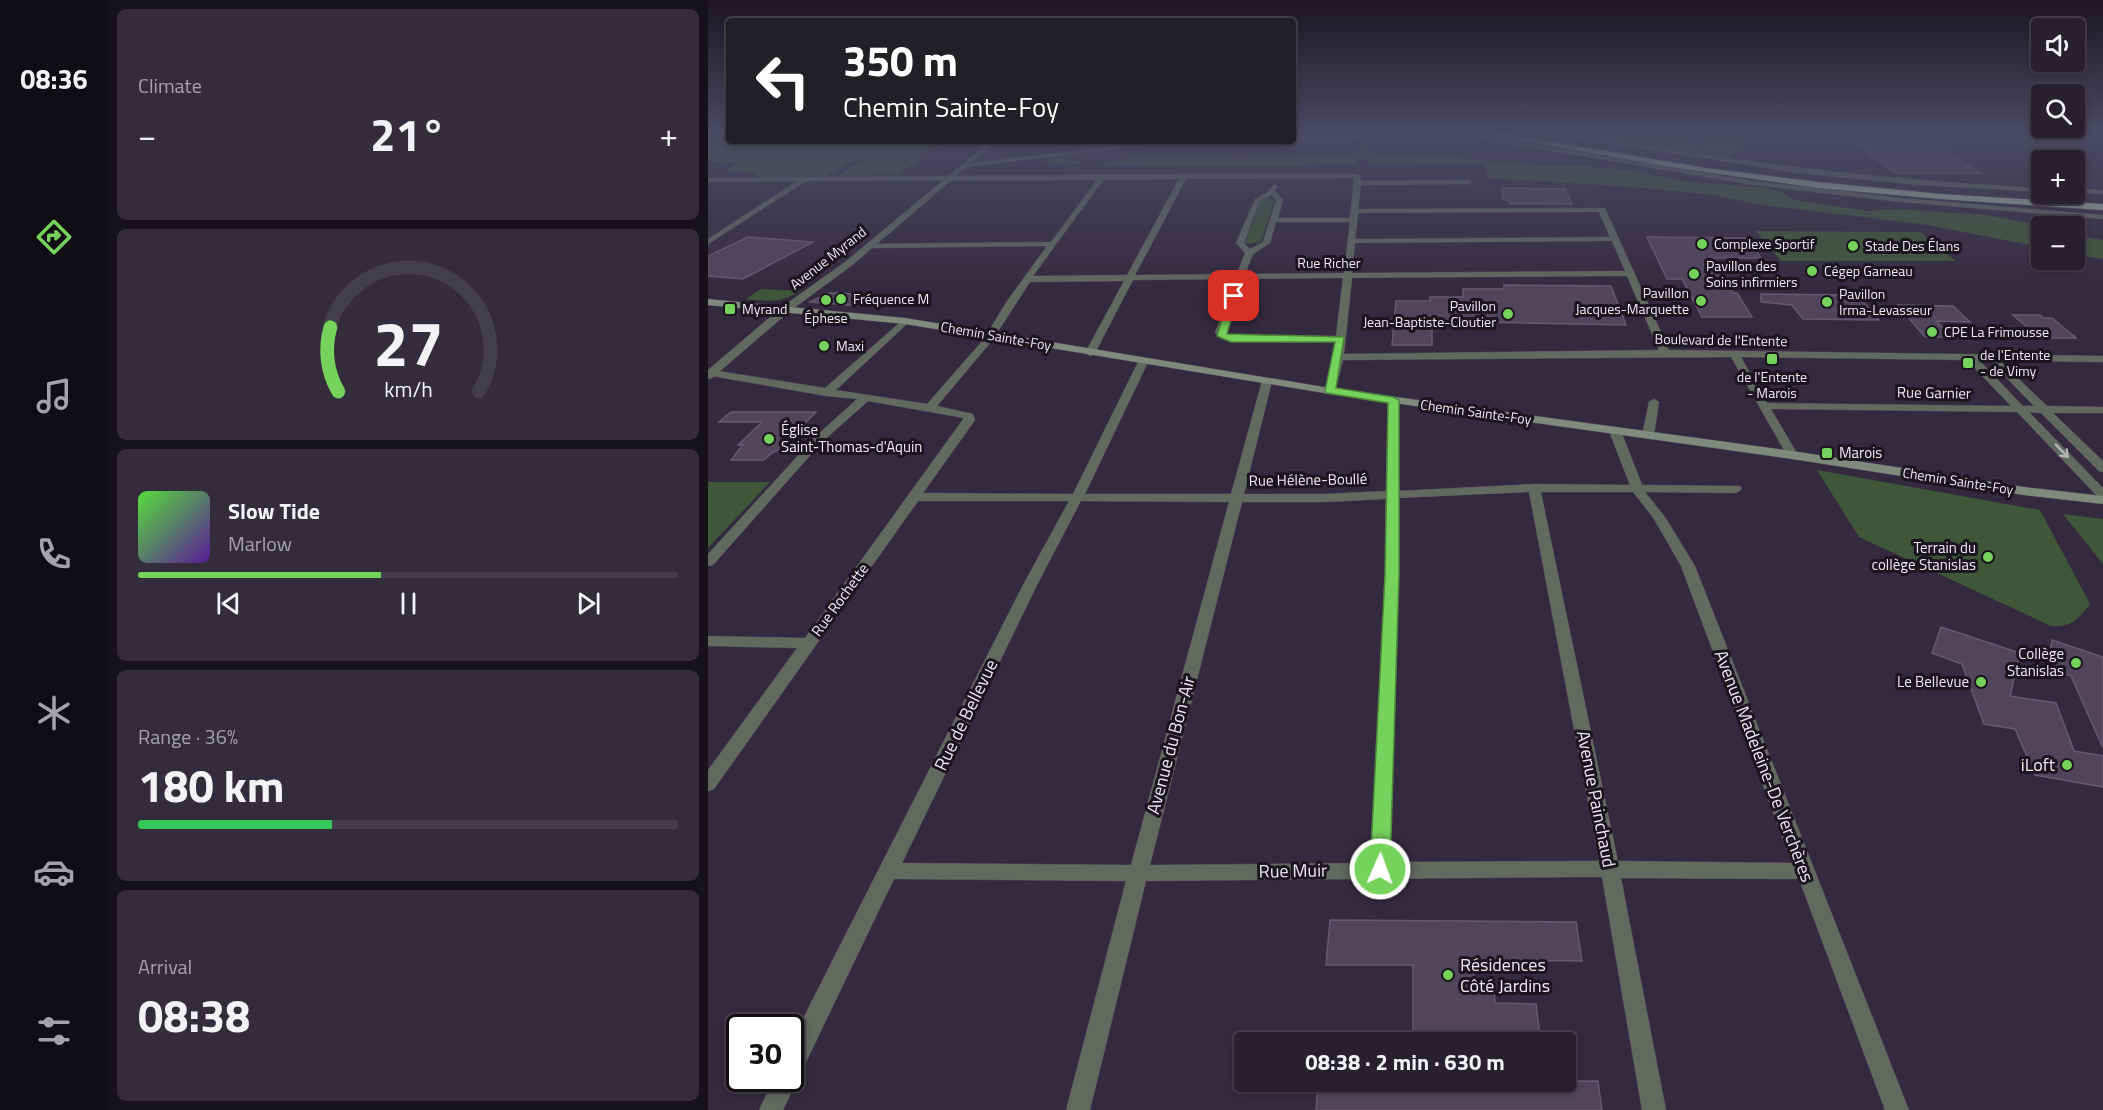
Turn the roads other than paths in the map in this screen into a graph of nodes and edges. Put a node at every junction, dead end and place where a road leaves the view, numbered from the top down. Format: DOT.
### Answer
graph roads {
  1 [pos="793,187"];
  2 [pos="940,187"];
  3 [pos="1095,187"];
  4 [pos="1178,187"];
  5 [pos="1274,187"];
  6 [pos="1356,187"];
  7 [pos="1787,187"];
  8 [pos="1833,187"];
  9 [pos="1898,187"];
  10 [pos="1980,187"];
  11 [pos="2031,189"];
  12 [pos="1272,192"];
  13 [pos="2085,193"];
  14 [pos="2102,195"];
  15 [pos="2103,207"];
  16 [pos="1354,211"];
  17 [pos="2103,217"];
  18 [pos="1273,220"];
  19 [pos="1353,220"];
  20 [pos="1612,239"];
  21 [pos="1350,241"];
  22 [pos="708,242"];
  23 [pos="1053,244"];
  24 [pos="869,246"];
  25 [pos="1249,253"];
  26 [pos="1629,273"];
  27 [pos="1347,276"];
  28 [pos="1240,277"];
  29 [pos="1130,278"];
  30 [pos="1029,279"];
  31 [pos="708,302"];
  32 [pos="786,309"];
  33 [pos="905,321"];
  34 [pos="990,335"];
  35 [pos="1341,339"];
  36 [pos="1090,353"];
  37 [pos="1665,353"];
  38 [pos="1734,354"];
  39 [pos="1339,357"];
  40 [pos="1970,357"];
  41 [pos="1992,358"];
  42 [pos="2103,359"];
  43 [pos="1143,362"];
  44 [pos="710,374"];
  45 [pos="1267,381"];
  46 [pos="1330,391"];
  47 [pos="826,393"];
  48 [pos="865,398"];
  49 [pos="1393,400"];
  50 [pos="1654,402"];
  51 [pos="1765,406"];
  52 [pos="929,408"];
  53 [pos="2022,409"];
  54 [pos="2046,410"];
  55 [pos="2103,411"];
  56 [pos="1615,431"];
  57 [pos="1648,435"];
  58 [pos="1792,455"];
  59 [pos="2103,468"];
  60 [pos="1636,487"];
  61 [pos="1534,488"];
  62 [pos="1736,489"];
  63 [pos="1393,494"];
  64 [pos="2103,495"];
  65 [pos="1078,496"];
  66 [pos="916,497"];
  67 [pos="1234,498"];
  68 [pos="2103,500"];
  69 [pos="708,562"];
  70 [pos="708,641"];
  71 [pos="809,644"];
  72 [pos="708,784"];
  73 [pos="1380,869"];
  74 [pos="1610,870"];
  75 [pos="890,871"];
  76 [pos="1805,871"];
  77 [pos="1138,873"];
  78 [pos="804,1042"];
  79 [pos="779,1092"];
  80 [pos="771,1110"];
  81 [pos="1078,1110"];
  82 [pos="1654,1110"];
  83 [pos="1897,1110"];
  1 -- 22 [label="street"];
  2 -- 24 [label="street, Avenue Myrand"];
  3 -- 23 [label="street"];
  4 -- 29 [label="street"];
  5 -- 12 [label="street"];
  6 -- 16 [label="street"];
  7 -- 17 [label="street"];
  8 -- 15 [label="highway"];
  9 -- 14 [label="highway"];
  10 -- 11 [label="street"];
  12 -- 18 [label="street"];
  12 -- 25 [label="street"];
  13 -- 14 [label="street"];
  16 -- 19 [label="street"];
  16 -- 20 [label="street"];
  18 -- 19 [label="street"];
  18 -- 25 [label="street"];
  19 -- 21 [label="street"];
  20 -- 21 [label="street"];
  20 -- 26 [label="street"];
  21 -- 27 [label="street"];
  23 -- 24 [label="street"];
  23 -- 30 [label="street"];
  24 -- 32 [label="street, Avenue Myrand"];
  25 -- 28 [label="street"];
  26 -- 27 [label="street, Rue Richer"];
  26 -- 37 [label="street"];
  27 -- 28 [label="street, Rue Richer"];
  27 -- 35 [label="street"];
  28 -- 29 [label="street, Rue Richer"];
  28 -- 35 [label="street"];
  29 -- 30 [label="street, Rue Richer"];
  29 -- 36 [label="street"];
  30 -- 34 [label="street"];
  31 -- 32 [label="main road, Chemin Sainte-Foy"];
  32 -- 33 [label="main road, Chemin Sainte-Foy"];
  32 -- 44 [label="street, Avenue Myrand"];
  33 -- 34 [label="main road, Chemin Sainte-Foy"];
  33 -- 47 [label="street"];
  34 -- 36 [label="main road, Chemin Sainte-Foy"];
  34 -- 52 [label="street"];
  35 -- 39 [label="street"];
  36 -- 43 [label="main road, Chemin Sainte-Foy"];
  37 -- 38 [label="street, Boulevard de l'Entente"];
  37 -- 39 [label="street, Boulevard de l'Entente"];
  38 -- 40 [label="street, Boulevard de l'Entente"];
  38 -- 51 [label="street"];
  39 -- 46 [label="street"];
  40 -- 41 [label="street, Boulevard de l'Entente"];
  40 -- 53 [label="street"];
  41 -- 42 [label="street, Boulevard de l'Entente"];
  41 -- 54 [label="street"];
  43 -- 45 [label="main road, Chemin Sainte-Foy"];
  43 -- 65 [label="street, Rue de Bellevue"];
  44 -- 47 [label="street"];
  45 -- 46 [label="main road, Chemin Sainte-Foy"];
  45 -- 67 [label="street, Avenue du Bon-Air"];
  46 -- 49 [label="main road, Chemin Sainte-Foy"];
  47 -- 48 [label="street"];
  48 -- 52 [label="street"];
  48 -- 69 [label="street"];
  49 -- 56 [label="main road, Chemin Sainte-Foy"];
  49 -- 63 [label="street"];
  50 -- 57 [label="street"];
  51 -- 53 [label="street, Rue Garnier"];
  51 -- 58 [label="street"];
  52 -- 66 [label="street, Rue Rochette"];
  53 -- 54 [label="street, Rue Garnier"];
  53 -- 64 [label="street, one-way"];
  54 -- 55 [label="street, Rue Garnier"];
  54 -- 59 [label="street"];
  56 -- 57 [label="main road, Chemin Sainte-Foy"];
  56 -- 60 [label="street, Avenue Madeleine-De Verchères"];
  57 -- 58 [label="main road, Chemin Sainte-Foy"];
  58 -- 68 [label="main road, Chemin Sainte-Foy"];
  60 -- 61 [label="street, Rue Hélène-Boullé"];
  60 -- 62 [label="street, Rue Hélène-Boullé"];
  60 -- 76 [label="street, Avenue Madeleine-De Verchères"];
  61 -- 63 [label="street, Rue Hélène-Boullé"];
  61 -- 74 [label="street, Avenue Painchaud"];
  63 -- 67 [label="street, Rue Hélène-Boullé"];
  63 -- 73 [label="street"];
  65 -- 66 [label="street, Rue Hélène-Boullé"];
  65 -- 67 [label="street, Rue Hélène-Boullé"];
  65 -- 75 [label="street, Rue de Bellevue"];
  66 -- 71 [label="street, Rue Rochette"];
  67 -- 77 [label="street, Avenue du Bon-Air"];
  70 -- 71 [label="street"];
  71 -- 72 [label="street, Rue Rochette"];
  73 -- 74 [label="street, Rue Muir"];
  73 -- 77 [label="street, Rue Muir"];
  74 -- 76 [label="street, Rue Muir"];
  74 -- 82 [label="street, Avenue Painchaud"];
  75 -- 77 [label="street, Rue Muir"];
  75 -- 78 [label="street, Rue de Bellevue"];
  76 -- 83 [label="street, Avenue Madeleine-De Verchères"];
  77 -- 81 [label="street, Avenue du Bon-Air"];
  79 -- 80 [label="street"];
}
